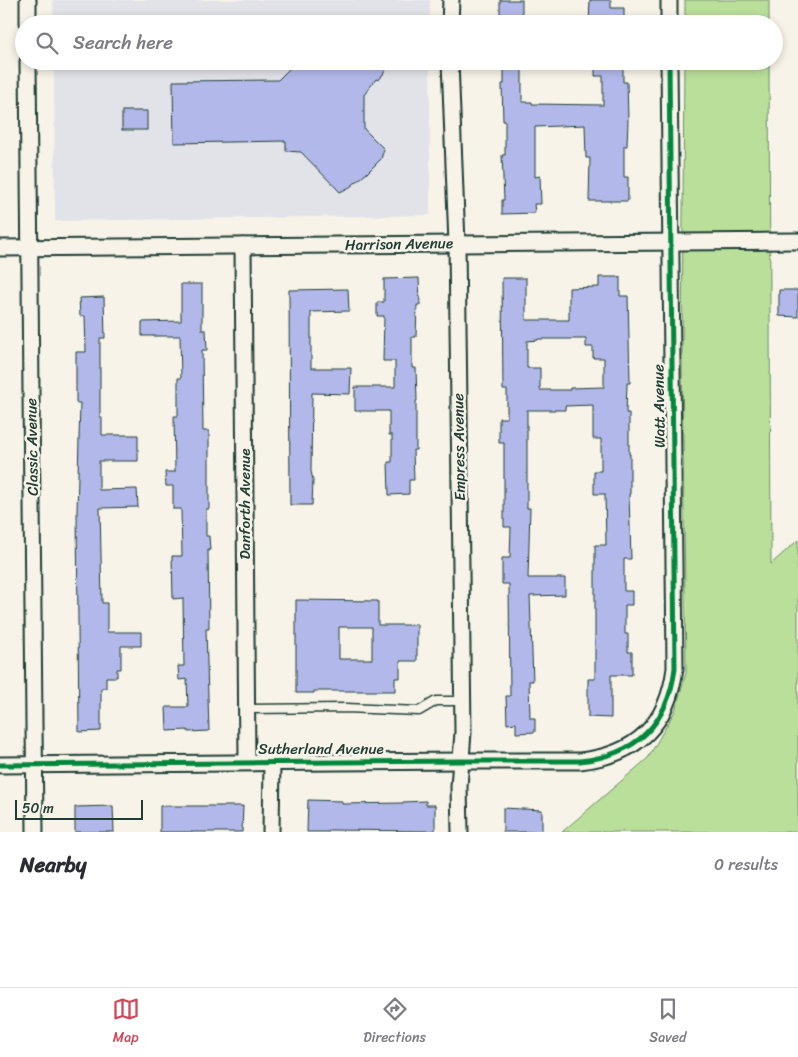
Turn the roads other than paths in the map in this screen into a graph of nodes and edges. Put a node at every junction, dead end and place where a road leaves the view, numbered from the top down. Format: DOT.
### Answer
graph roads {
  1 [pos="28,0"];
  2 [pos="451,0"];
  3 [pos="669,0"];
  4 [pos="28,15"];
  5 [pos="450,15"];
  6 [pos="669,15"];
  7 [pos="28,70"];
  8 [pos="450,70"];
  9 [pos="670,70"];
  10 [pos="798,241"];
  11 [pos="670,243"];
  12 [pos="457,244"];
  13 [pos="243,246"];
  14 [pos="0,248"];
  15 [pos="30,248"];
  16 [pos="462,701"];
  17 [pos="247,709"];
  18 [pos="638,740"];
  19 [pos="461,760"];
  20 [pos="247,762"];
  21 [pos="272,762"];
  22 [pos="0,765"];
  23 [pos="35,765"];
  24 [pos="35,832"];
  25 [pos="271,832"];
  26 [pos="460,832"];
  1 -- 4 [label="street"];
  2 -- 5 [label="street"];
  3 -- 6 [label="street"];
  7 -- 15 [label="street, Classic Avenue"];
  8 -- 12 [label="street, Empress Avenue"];
  9 -- 11 [label="street, Watt Avenue"];
  10 -- 11 [label="street, Harrison Avenue"];
  11 -- 12 [label="street, Harrison Avenue"];
  11 -- 18 [label="street, Watt Avenue"];
  12 -- 13 [label="street, Harrison Avenue"];
  12 -- 16 [label="street, Empress Avenue"];
  13 -- 15 [label="street, Harrison Avenue"];
  13 -- 17 [label="street, Danforth Avenue"];
  14 -- 15 [label="street, Harrison Avenue"];
  15 -- 23 [label="street, Classic Avenue"];
  16 -- 17 [label="lane"];
  16 -- 19 [label="street, Empress Avenue"];
  17 -- 20 [label="street, Danforth Avenue"];
  18 -- 19 [label="street, Sutherland Avenue"];
  19 -- 21 [label="street, Sutherland Avenue"];
  19 -- 26 [label="street, Empress Avenue"];
  20 -- 21 [label="street, Sutherland Avenue"];
  20 -- 23 [label="street, Sutherland Avenue"];
  21 -- 25 [label="street"];
  22 -- 23 [label="street, Sutherland Avenue"];
  23 -- 24 [label="street, Classic Avenue"];
}
